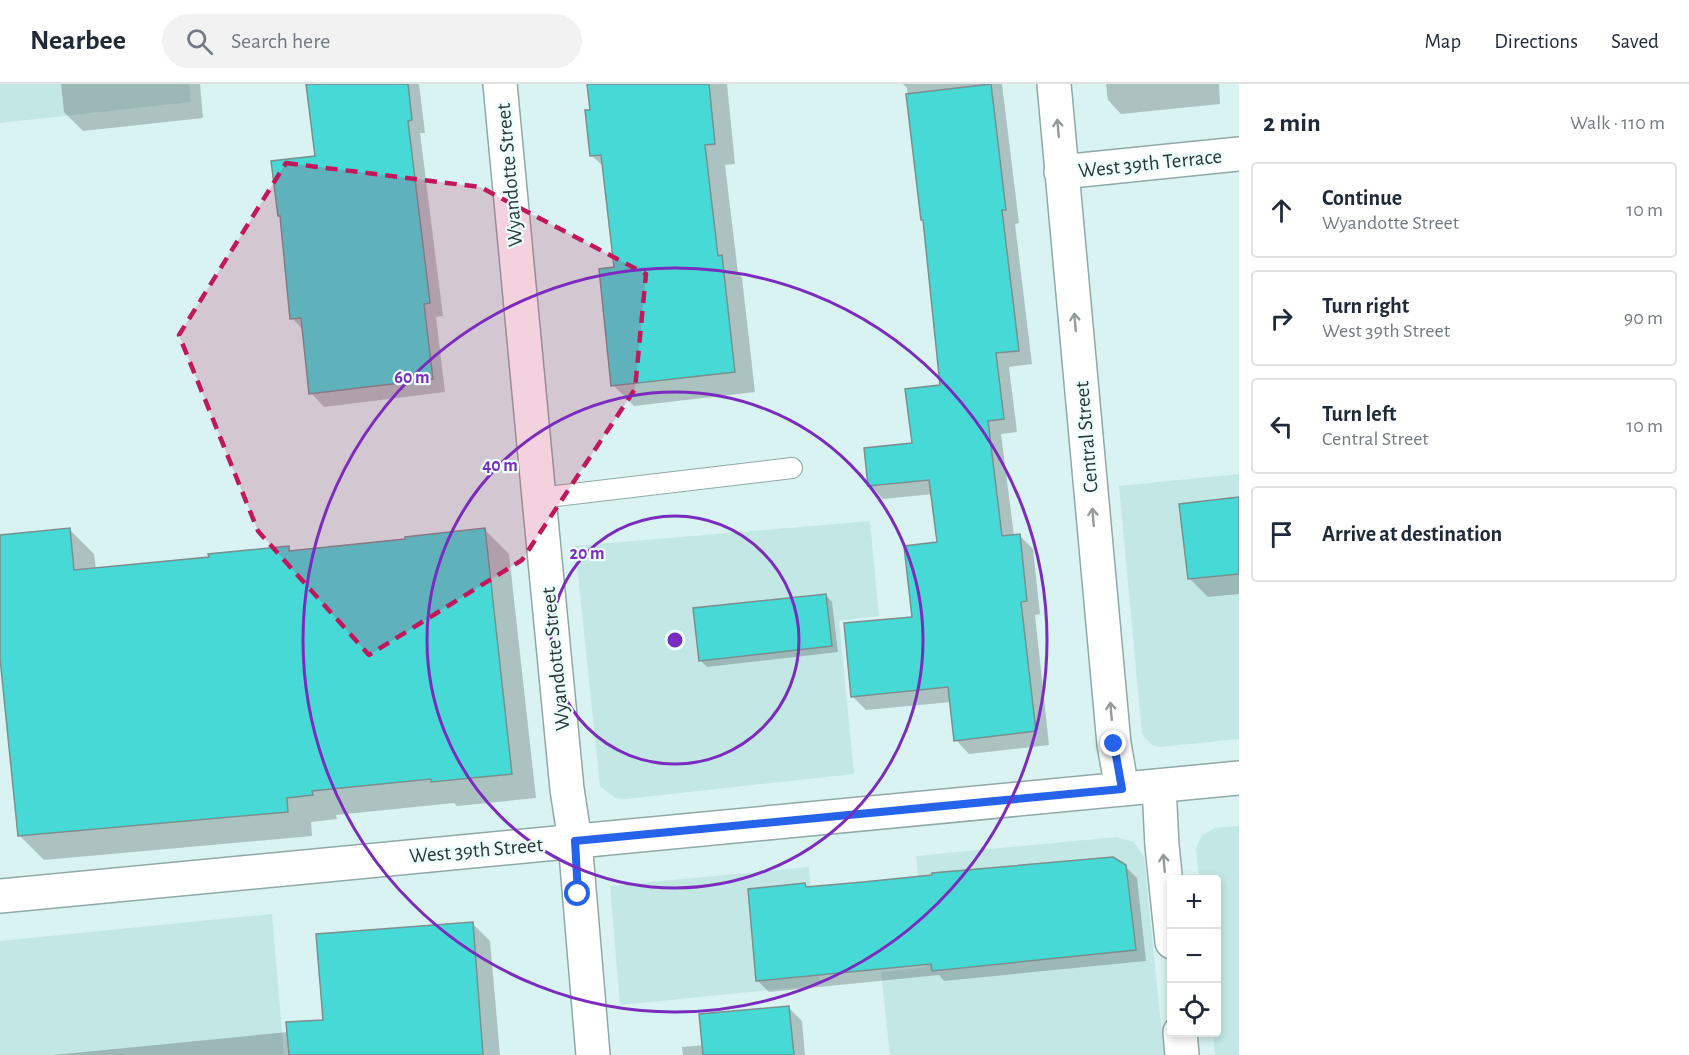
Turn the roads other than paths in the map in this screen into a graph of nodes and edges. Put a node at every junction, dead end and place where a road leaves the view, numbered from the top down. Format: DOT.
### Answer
graph roads {
  1 [pos="500,84"];
  2 [pos="1054,84"];
  3 [pos="1239,154"];
  4 [pos="1062,172"];
  5 [pos="792,468"];
  6 [pos="538,498"];
  7 [pos="1239,778"];
  8 [pos="1159,786"];
  9 [pos="1122,789"];
  10 [pos="575,841"];
  11 [pos="0,896"];
  12 [pos="1171,929"];
  13 [pos="1180,1037"];
  14 [pos="593,1055"];
  15 [pos="1182,1055"];
  1 -- 6 [label="street, Wyandotte Street"];
  4 -- 2 [label="street, Central Street, one-way"];
  3 -- 4 [label="street, West 39th Terrace"];
  9 -- 4 [label="street, Central Street, one-way"];
  5 -- 6 [label="lane"];
  6 -- 10 [label="street, Wyandotte Street"];
  7 -- 8 [label="street, West 39th Street"];
  8 -- 9 [label="street, West 39th Street"];
  12 -- 8 [label="street, one-way"];
  9 -- 10 [label="street, West 39th Street"];
  10 -- 11 [label="street, West 39th Street"];
  10 -- 14 [label="street, Wyandotte Street"];
  13 -- 15 [label="street"];
}
